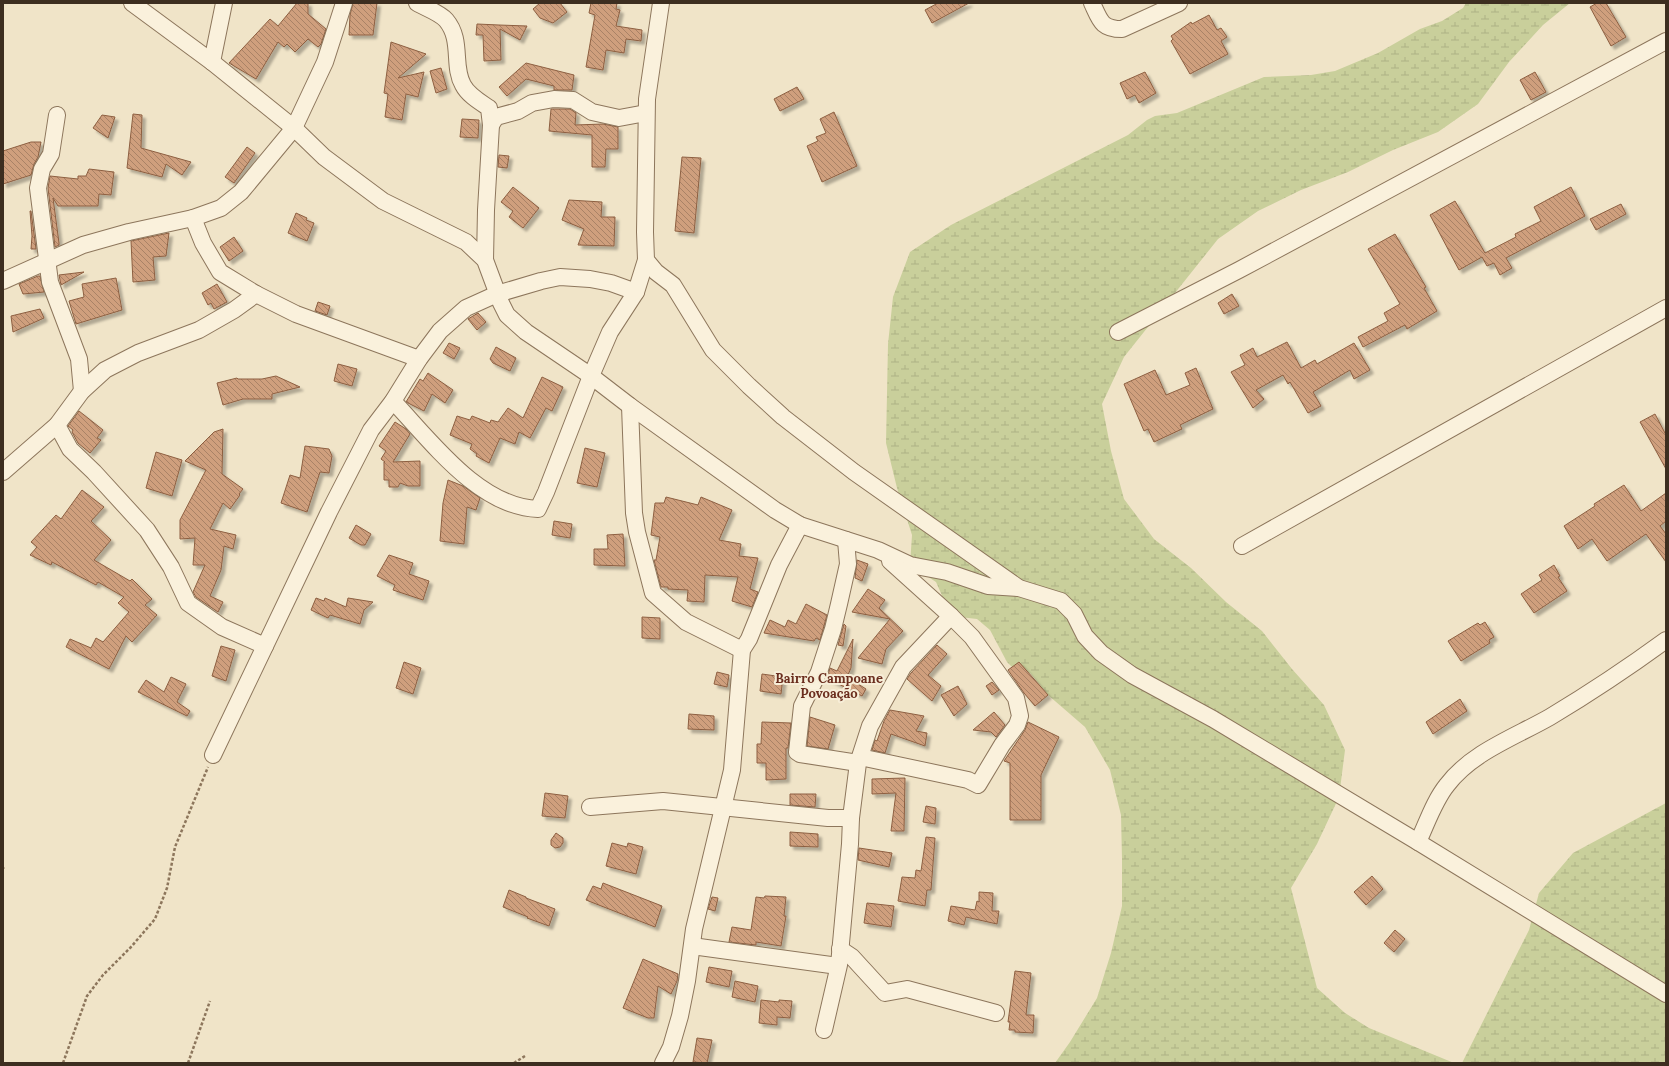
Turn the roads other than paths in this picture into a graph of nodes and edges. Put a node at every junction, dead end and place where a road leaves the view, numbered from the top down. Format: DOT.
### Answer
graph roads {
  1 [pos="132,3"];
  2 [pos="224,3"];
  3 [pos="344,3"];
  4 [pos="417,3"];
  5 [pos="661,3"];
  6 [pos="1092,3"];
  7 [pos="1179,3"];
  8 [pos="1666,41"];
  9 [pos="212,62"];
  10 [pos="646,113"];
  11 [pos="57,115"];
  12 [pos="491,125"];
  13 [pos="294,128"];
  14 [pos="193,218"];
  15 [pos="48,260"];
  16 [pos="485,260"];
  17 [pos="646,260"];
  18 [pos="3,281"];
  19 [pos="636,292"];
  20 [pos="256,294"];
  21 [pos="498,294"];
  22 [pos="1666,308"];
  23 [pos="1118,332"];
  24 [pos="419,359"];
  25 [pos="591,376"];
  26 [pos="82,391"];
  27 [pos="393,401"];
  28 [pos="630,406"];
  29 [pos="57,425"];
  30 [pos="3,472"];
  31 [pos="800,525"];
  32 [pos="846,540"];
  33 [pos="1242,546"];
  34 [pos="878,550"];
  35 [pos="1019,588"];
  36 [pos="951,616"];
  37 [pos="1666,640"];
  38 [pos="265,646"];
  39 [pos="742,650"];
  40 [pos="213,755"];
  41 [pos="859,760"];
  42 [pos="590,807"];
  43 [pos="723,808"];
  44 [pos="851,818"];
  45 [pos="1418,842"];
  46 [pos="692,946"];
  47 [pos="840,948"];
  48 [pos="838,966"];
  49 [pos="1666,994"];
  50 [pos="996,1013"];
  51 [pos="824,1030"];
  52 [pos="664,1063"];
  1 -- 9 [label="street"];
  2 -- 9 [label="street"];
  3 -- 13 [label="street"];
  4 -- 12 [label="street"];
  5 -- 10 [label="street"];
  6 -- 7 [label="street"];
  8 -- 23 [label="street"];
  9 -- 13 [label="street"];
  10 -- 12 [label="street"];
  10 -- 17 [label="street"];
  11 -- 15 [label="street"];
  12 -- 16 [label="street"];
  13 -- 14 [label="street"];
  13 -- 16 [label="street"];
  14 -- 15 [label="street"];
  14 -- 20 [label="street"];
  15 -- 18 [label="street"];
  15 -- 26 [label="street"];
  16 -- 21 [label="street"];
  17 -- 19 [label="street"];
  17 -- 35 [label="street"];
  19 -- 21 [label="street"];
  19 -- 25 [label="street"];
  20 -- 24 [label="street"];
  20 -- 26 [label="street"];
  21 -- 24 [label="street"];
  21 -- 25 [label="street"];
  22 -- 33 [label="street"];
  24 -- 27 [label="street"];
  25 -- 27 [label="street"];
  25 -- 28 [label="street"];
  26 -- 29 [label="street"];
  27 -- 38 [label="street"];
  28 -- 31 [label="street"];
  28 -- 39 [label="street"];
  29 -- 30 [label="street"];
  29 -- 38 [label="street"];
  31 -- 32 [label="street"];
  31 -- 39 [label="street"];
  32 -- 34 [label="street"];
  32 -- 41 [label="street"];
  34 -- 35 [label="street"];
  34 -- 36 [label="street"];
  35 -- 45 [label="street"];
  36 -- 41 [label="street"];
  36 -- 41 [label="street"];
  37 -- 45 [label="street"];
  38 -- 40 [label="street"];
  39 -- 43 [label="street"];
  41 -- 44 [label="street"];
  42 -- 43 [label="street"];
  43 -- 44 [label="street"];
  43 -- 46 [label="street"];
  44 -- 47 [label="street"];
  45 -- 49 [label="street"];
  46 -- 48 [label="street"];
  46 -- 52 [label="street"];
  47 -- 48 [label="street"];
  47 -- 50 [label="street"];
  48 -- 51 [label="street"];
}
